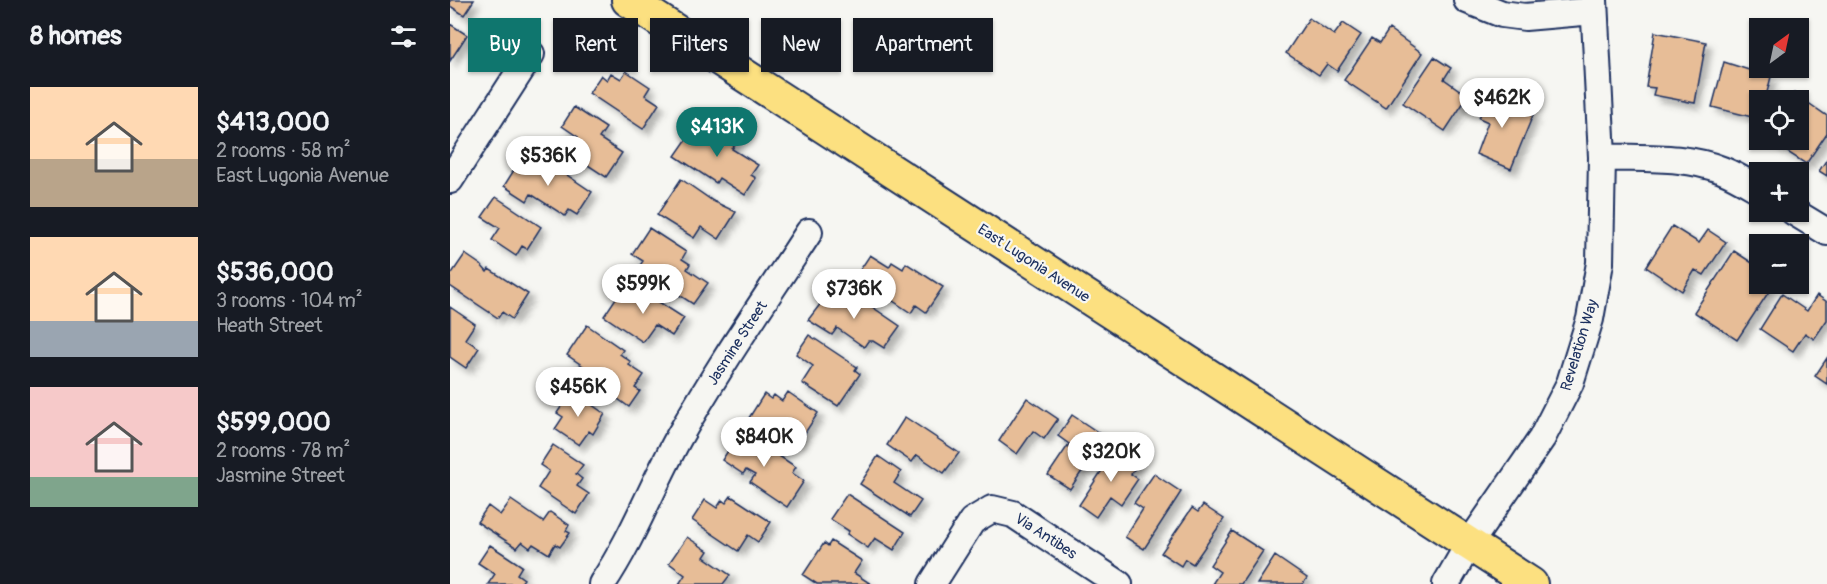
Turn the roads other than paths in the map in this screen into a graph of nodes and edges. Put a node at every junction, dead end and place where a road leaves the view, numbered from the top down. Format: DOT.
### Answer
graph roads {
  1 [pos="628,0"];
  2 [pos="1467,0"];
  3 [pos="1594,6"];
  4 [pos="519,72"];
  5 [pos="1602,157"];
  6 [pos="450,180"];
  7 [pos="1749,184"];
  8 [pos="1809,221"];
  9 [pos="809,232"];
  10 [pos="1827,232"];
  11 [pos="1469,544"];
  12 [pos="602,584"];
  13 [pos="932,584"];
  14 [pos="1119,584"];
  15 [pos="1446,584"];
  16 [pos="1531,584"];
  1 -- 11 [label="main road, East Lugonia Avenue"];
  2 -- 3 [label="street"];
  3 -- 5 [label="street, Revelation Way"];
  4 -- 6 [label="street"];
  5 -- 7 [label="street"];
  5 -- 11 [label="street, Revelation Way"];
  8 -- 10 [label="street"];
  9 -- 12 [label="street, Jasmine Street"];
  11 -- 15 [label="street, Revelation Way"];
  11 -- 16 [label="main road, East Lugonia Avenue"];
  13 -- 14 [label="street, Via Antibes"];
}
